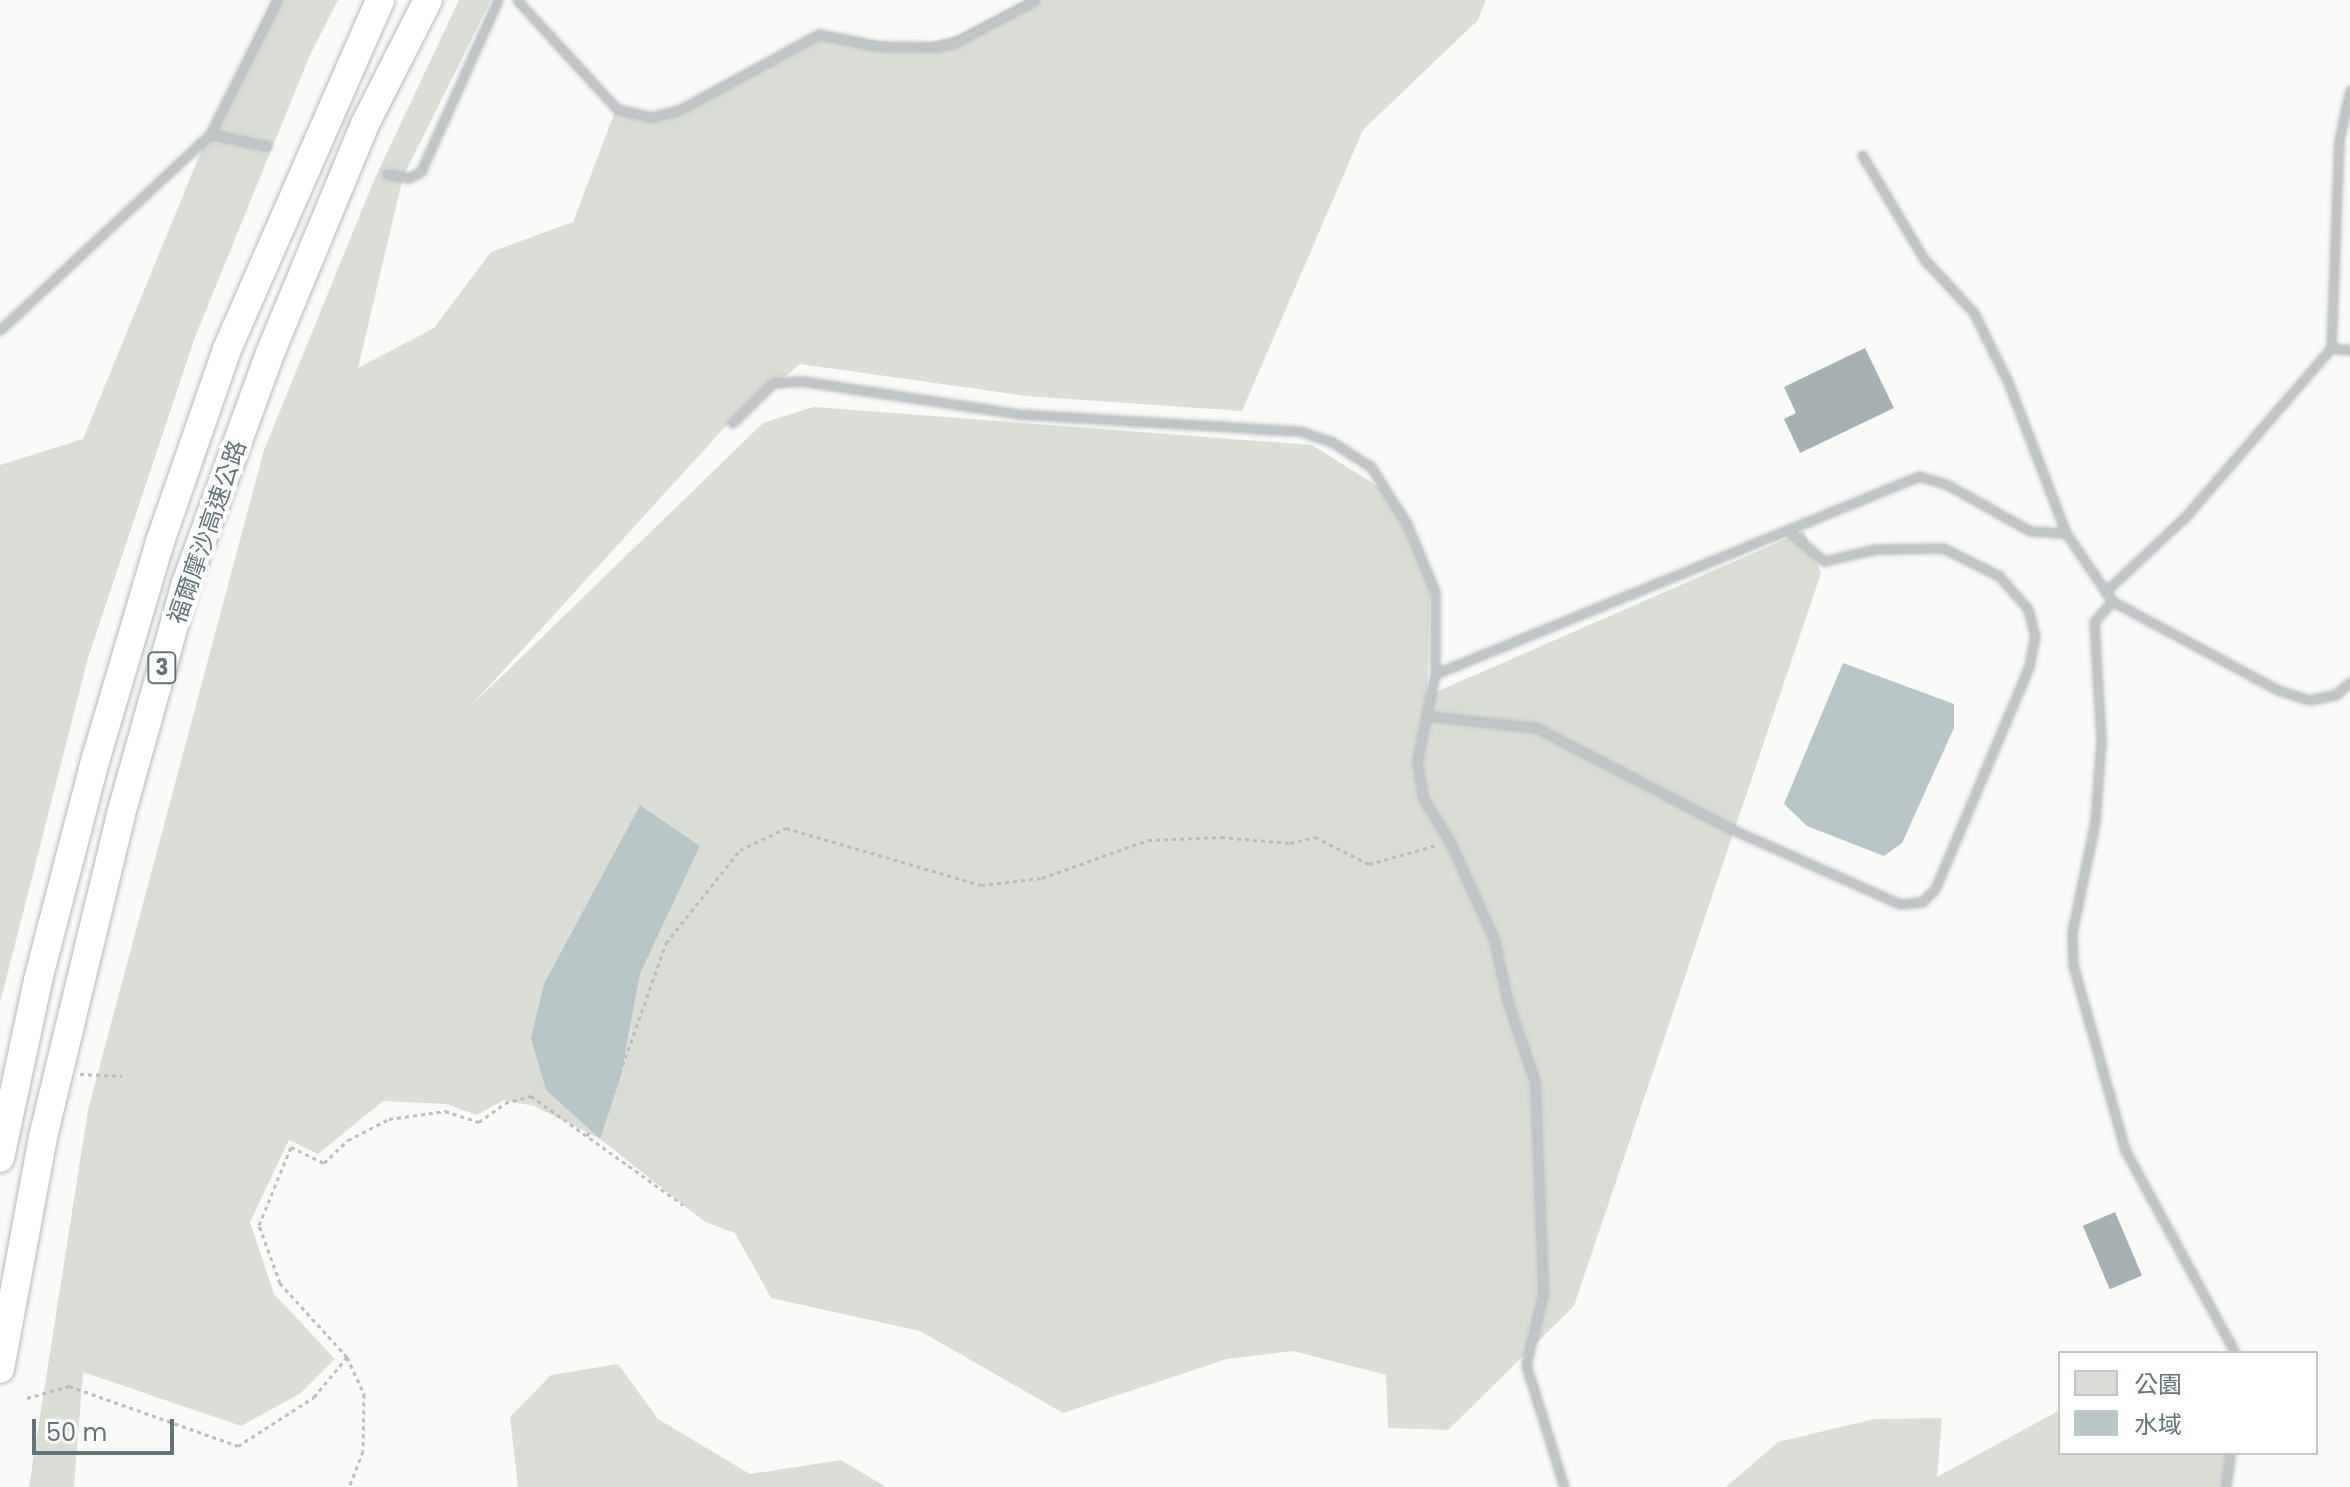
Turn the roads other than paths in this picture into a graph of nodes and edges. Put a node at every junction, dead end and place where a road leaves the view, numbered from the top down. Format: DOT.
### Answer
graph roads {
  1 [pos="277,0"];
  2 [pos="380,0"];
  3 [pos="428,0"];
  4 [pos="498,0"];
  5 [pos="517,0"];
  6 [pos="1035,0"];
  7 [pos="2350,90"];
  8 [pos="210,134"];
  9 [pos="267,146"];
  10 [pos="1862,155"];
  11 [pos="387,174"];
  12 [pos="0,330"];
  13 [pos="2331,348"];
  14 [pos="2350,350"];
  15 [pos="732,423"];
  16 [pos="1787,530"];
  17 [pos="2066,533"];
  18 [pos="2105,592"];
  19 [pos="2112,601"];
  20 [pos="1435,674"];
  21 [pos="2350,682"];
  22 [pos="1429,716"];
  23 [pos="0,1158"];
  24 [pos="2234,1351"];
  25 [pos="0,1369"];
  26 [pos="2230,1455"];
  27 [pos="1564,1487"];
  28 [pos="2226,1487"];
  1 -- 8 [label="lane"];
  2 -- 23 [label="highway, 福爾摩沙高速公路 / 3"];
  3 -- 25 [label="highway, 福爾摩沙高速公路 / 3"];
  4 -- 11 [label="lane"];
  5 -- 6 [label="lane"];
  7 -- 13 [label="lane"];
  8 -- 9 [label="lane"];
  8 -- 12 [label="lane"];
  10 -- 17 [label="lane"];
  13 -- 14 [label="lane"];
  13 -- 18 [label="lane"];
  15 -- 20 [label="lane"];
  16 -- 17 [label="lane"];
  16 -- 20 [label="lane"];
  16 -- 22 [label="lane"];
  17 -- 18 [label="lane"];
  18 -- 19 [label="lane"];
  19 -- 21 [label="lane"];
  19 -- 24 [label="lane"];
  20 -- 22 [label="lane"];
  22 -- 27 [label="lane"];
  26 -- 28 [label="lane"];
}
